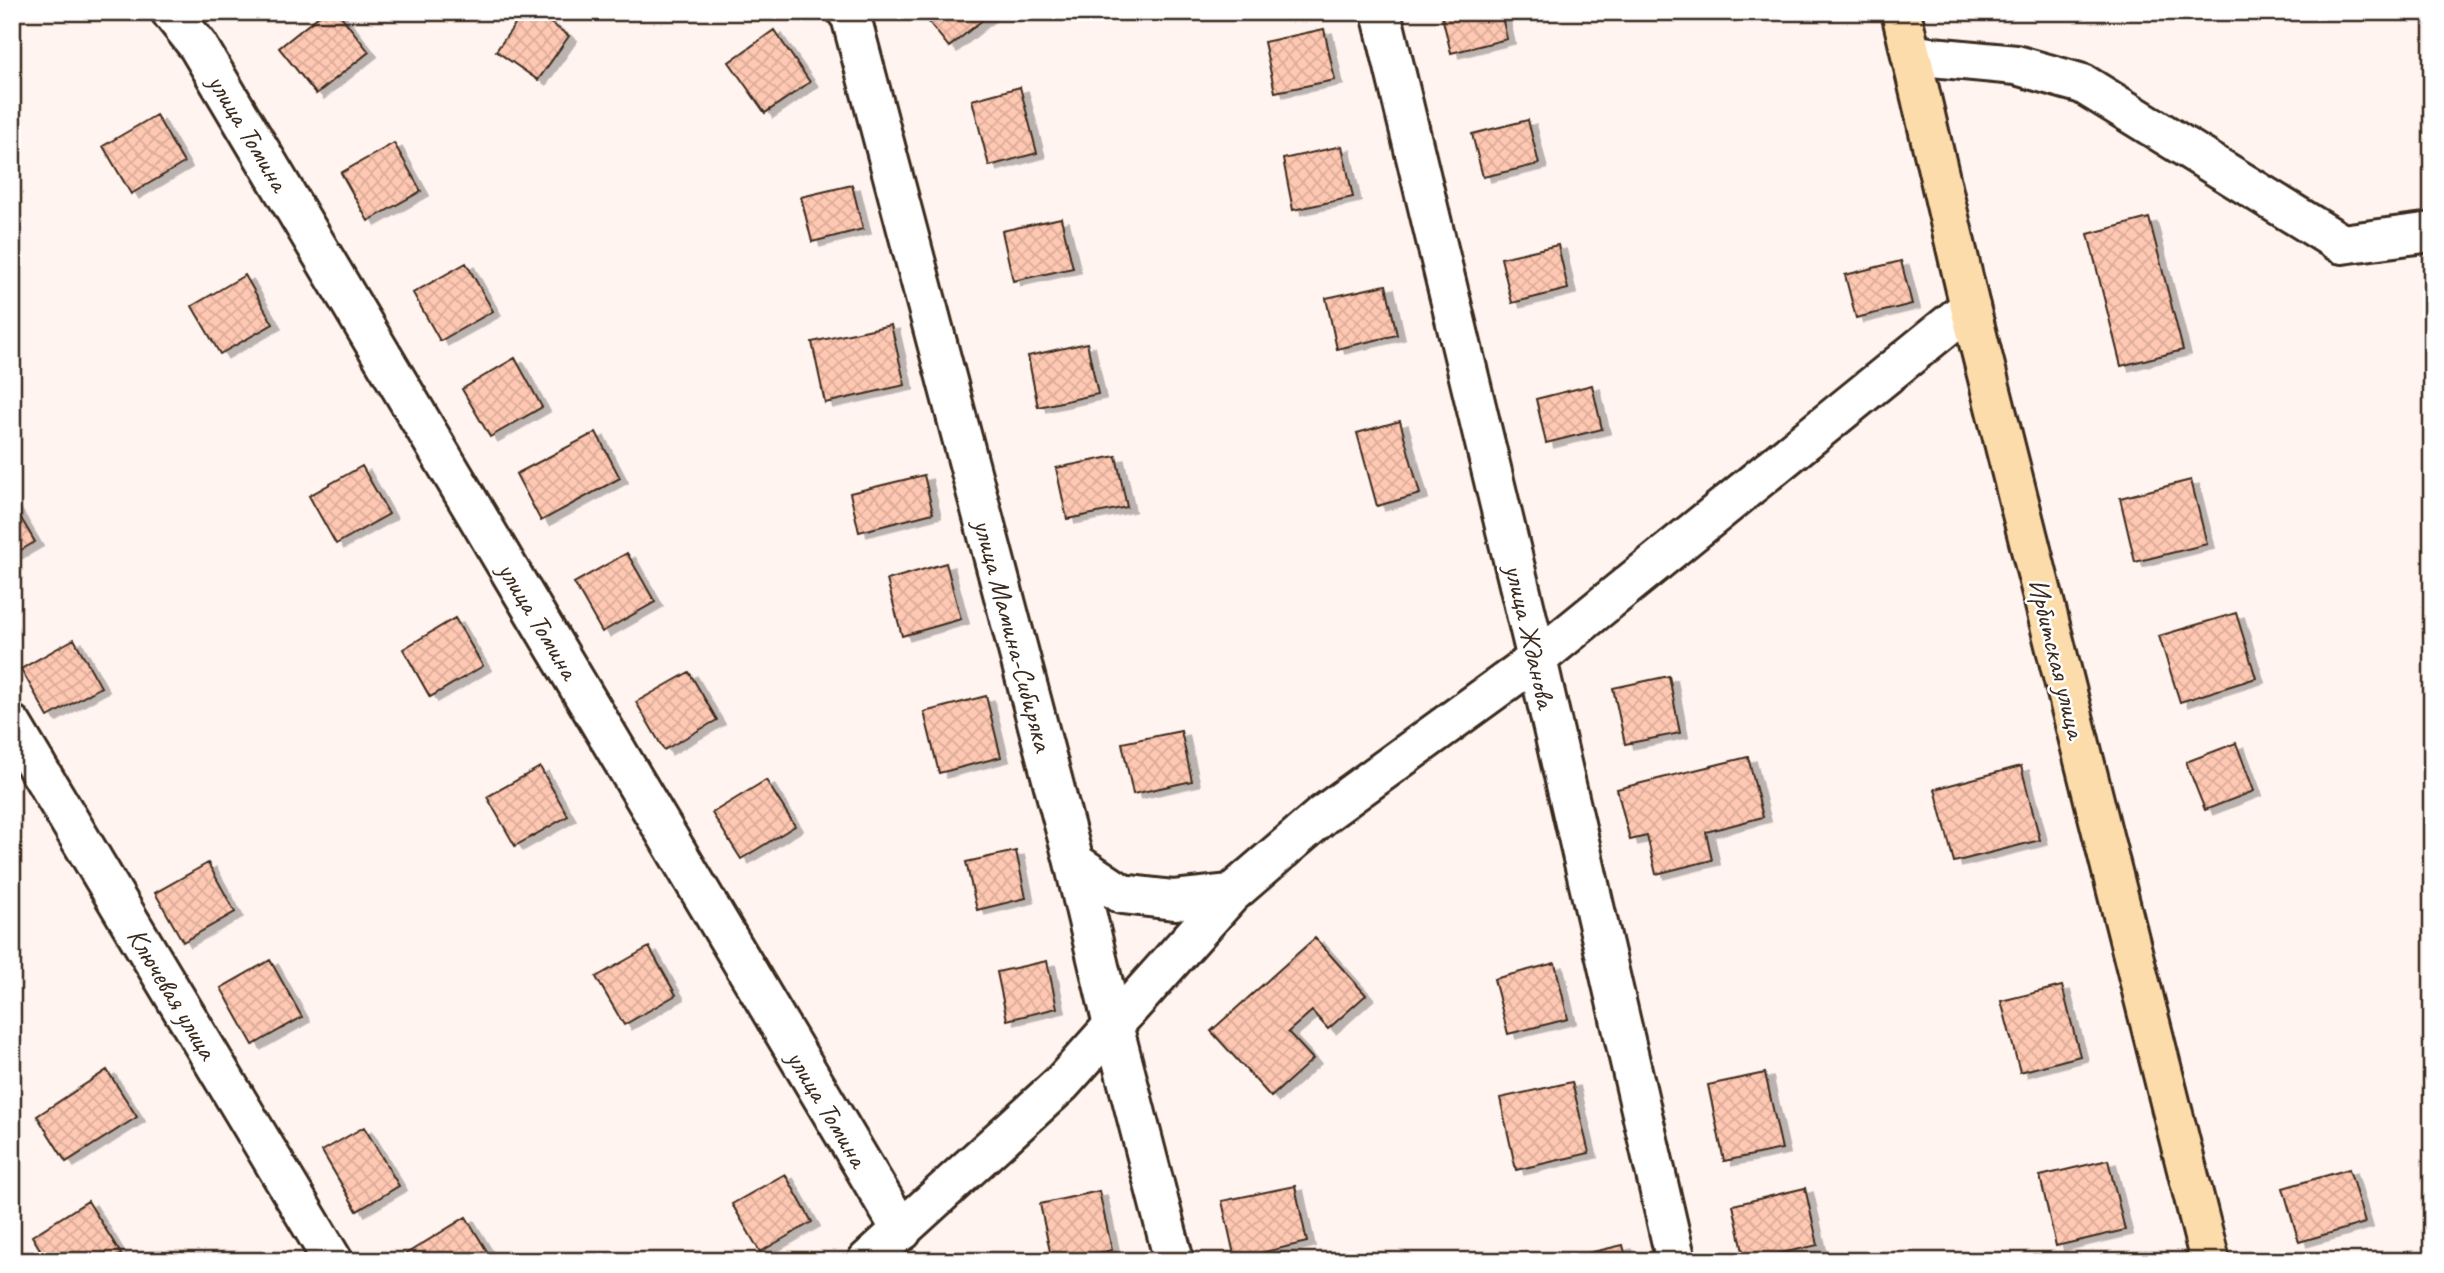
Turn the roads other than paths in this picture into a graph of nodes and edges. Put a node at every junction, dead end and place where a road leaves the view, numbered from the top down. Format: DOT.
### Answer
graph roads {
  1 [pos="171,12"];
  2 [pos="847,12"];
  3 [pos="1381,12"];
  4 [pos="1901,12"];
  5 [pos="1911,55"];
  6 [pos="2432,232"];
  7 [pos="1970,307"];
  8 [pos="1537,659"];
  9 [pos="12,724"];
  10 [pos="1074,862"];
  11 [pos="1231,894"];
  12 [pos="1113,1026"];
  13 [pos="902,1231"];
  14 [pos="333,1261"];
  15 [pos="867,1261"];
  16 [pos="1174,1261"];
  17 [pos="1676,1261"];
  18 [pos="2210,1261"];
  1 -- 13 [label="street, улица Томина"];
  2 -- 10 [label="street, улица Мамина-Сибиряка"];
  3 -- 8 [label="street, улица Жданова"];
  4 -- 5 [label="main road, Ирбитская улица"];
  5 -- 6 [label="street"];
  5 -- 7 [label="main road, Ирбитская улица"];
  7 -- 8 [label="street"];
  7 -- 18 [label="main road, Ирбитская улица"];
  8 -- 11 [label="street"];
  8 -- 17 [label="street, улица Жданова"];
  9 -- 14 [label="street, Ключевая улица"];
  10 -- 11 [label="street"];
  10 -- 12 [label="street, улица Мамина-Сибиряка"];
  11 -- 12 [label="street"];
  12 -- 13 [label="street"];
  12 -- 16 [label="street, улица Мамина-Сибиряка"];
  13 -- 15 [label="street"];
}
